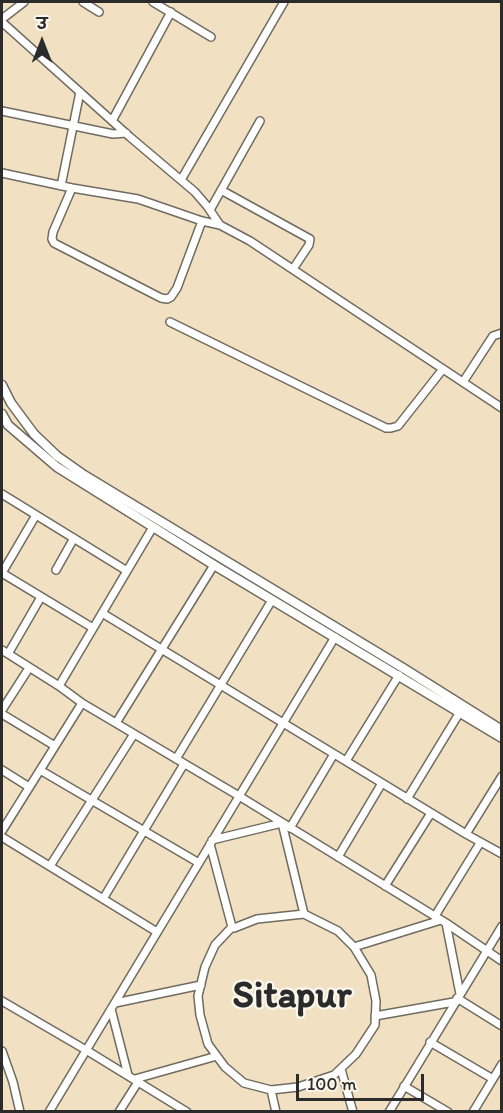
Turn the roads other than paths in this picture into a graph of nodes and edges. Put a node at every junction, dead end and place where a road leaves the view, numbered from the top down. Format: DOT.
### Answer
graph roads {
  1 [pos="9,2"];
  2 [pos="24,2"];
  3 [pos="83,2"];
  4 [pos="153,2"];
  5 [pos="284,2"];
  6 [pos="99,12"];
  7 [pos="171,12"];
  8 [pos="9,13"];
  9 [pos="2,21"];
  10 [pos="212,37"];
  11 [pos="80,92"];
  12 [pos="2,111"];
  13 [pos="112,121"];
  14 [pos="260,121"];
  15 [pos="73,125"];
  16 [pos="126,133"];
  17 [pos="2,173"];
  18 [pos="181,180"];
  19 [pos="61,186"];
  20 [pos="72,188"];
  21 [pos="221,190"];
  22 [pos="210,210"];
  23 [pos="202,221"];
  24 [pos="220,225"];
  25 [pos="293,269"];
  26 [pos="170,322"];
  27 [pos="501,333"];
  28 [pos="443,369"];
  29 [pos="463,382"];
  30 [pos="2,385"];
  31 [pos="501,408"];
  32 [pos="2,414"];
  33 [pos="2,494"];
  34 [pos="36,515"];
  35 [pos="153,527"];
  36 [pos="74,538"];
  37 [pos="214,565"];
  38 [pos="56,570"];
  39 [pos="127,571"];
  40 [pos="2,573"];
  41 [pos="41,597"];
  42 [pos="272,600"];
  43 [pos="102,613"];
  44 [pos="93,628"];
  45 [pos="335,637"];
  46 [pos="162,649"];
  47 [pos="5,652"];
  48 [pos="29,668"];
  49 [pos="399,675"];
  50 [pos="221,685"];
  51 [pos="59,686"];
  52 [pos="82,703"];
  53 [pos="2,712"];
  54 [pos="460,712"];
  55 [pos="116,723"];
  56 [pos="283,723"];
  57 [pos="501,730"];
  58 [pos="134,734"];
  59 [pos="501,738"];
  60 [pos="55,746"];
  61 [pos="334,754"];
  62 [pos="176,759"];
  63 [pos="346,761"];
  64 [pos="184,764"];
  65 [pos="2,770"];
  66 [pos="40,770"];
  67 [pos="501,776"];
  68 [pos="382,783"];
  69 [pos="29,787"];
  70 [pos="239,796"];
  71 [pos="407,799"];
  72 [pos="92,800"];
  73 [pos="431,813"];
  74 [pos="282,823"];
  75 [pos="2,828"];
  76 [pos="290,828"];
  77 [pos="144,831"];
  78 [pos="466,834"];
  79 [pos="2,837"];
  80 [pos="211,842"];
  81 [pos="480,843"];
  82 [pos="501,854"];
  83 [pos="338,857"];
  84 [pos="199,863"];
  85 [pos="50,866"];
  86 [pos="385,886"];
  87 [pos="103,899"];
  88 [pos="304,914"];
  89 [pos="441,920"];
  90 [pos="501,926"];
  91 [pos="232,927"];
  92 [pos="157,933"];
  93 [pos="354,946"];
  94 [pos="485,951"];
  95 [pos="501,961"];
  96 [pos="201,985"];
  97 [pos="457,998"];
  98 [pos="2,1001"];
  99 [pos="113,1006"];
  100 [pos="375,1016"];
  101 [pos="501,1026"];
  102 [pos="430,1042"];
  103 [pos="2,1050"];
  104 [pos="86,1050"];
  105 [pos="217,1056"];
  106 [pos="501,1064"];
  107 [pos="341,1069"];
  108 [pos="134,1079"];
  109 [pos="493,1079"];
  110 [pos="404,1086"];
  111 [pos="272,1090"];
  112 [pos="50,1111"];
  113 [pos="186,1111"];
  114 [pos="20,1112"];
  115 [pos="119,1112"];
  116 [pos="276,1112"];
  117 [pos="353,1112"];
  118 [pos="388,1112"];
  119 [pos="448,1112"];
  120 [pos="473,1112"];
  1 -- 8 [label="street"];
  2 -- 8 [label="street"];
  3 -- 6 [label="street"];
  4 -- 7 [label="street"];
  5 -- 18 [label="street"];
  7 -- 10 [label="street"];
  7 -- 13 [label="street"];
  8 -- 9 [label="street"];
  9 -- 11 [label="street"];
  11 -- 13 [label="street"];
  11 -- 15 [label="street"];
  12 -- 15 [label="street"];
  13 -- 16 [label="street"];
  14 -- 21 [label="street"];
  15 -- 16 [label="street"];
  15 -- 19 [label="street"];
  16 -- 18 [label="street"];
  17 -- 19 [label="street"];
  18 -- 22 [label="street"];
  19 -- 20 [label="street"];
  20 -- 23 [label="street"];
  20 -- 23 [label="street"];
  21 -- 22 [label="street"];
  21 -- 25 [label="street"];
  22 -- 24 [label="street"];
  23 -- 24 [label="street"];
  24 -- 25 [label="street"];
  25 -- 28 [label="street"];
  26 -- 28 [label="street"];
  27 -- 29 [label="street"];
  28 -- 29 [label="street"];
  29 -- 31 [label="street"];
  30 -- 57 [label="street"];
  32 -- 35 [label="street"];
  33 -- 34 [label="street"];
  34 -- 36 [label="street"];
  34 -- 40 [label="street"];
  35 -- 37 [label="street"];
  35 -- 39 [label="street"];
  36 -- 38 [label="street"];
  36 -- 39 [label="street"];
  37 -- 42 [label="street"];
  37 -- 46 [label="street"];
  39 -- 43 [label="street"];
  40 -- 41 [label="street"];
  41 -- 44 [label="street"];
  41 -- 47 [label="street"];
  42 -- 45 [label="street"];
  42 -- 50 [label="street"];
  43 -- 44 [label="street"];
  43 -- 46 [label="street"];
  44 -- 51 [label="street"];
  45 -- 49 [label="street"];
  45 -- 56 [label="street"];
  46 -- 50 [label="street"];
  46 -- 55 [label="street"];
  47 -- 48 [label="street"];
  48 -- 51 [label="street"];
  48 -- 53 [label="street"];
  49 -- 54 [label="street"];
  49 -- 63 [label="street"];
  50 -- 56 [label="street"];
  50 -- 62 [label="street"];
  51 -- 52 [label="street"];
  52 -- 55 [label="street"];
  52 -- 60 [label="street"];
  53 -- 60 [label="street"];
  54 -- 59 [label="street"];
  54 -- 71 [label="street"];
  55 -- 58 [label="street"];
  56 -- 61 [label="street"];
  56 -- 70 [label="street"];
  58 -- 62 [label="street"];
  58 -- 72 [label="street"];
  60 -- 66 [label="street"];
  61 -- 63 [label="street"];
  61 -- 76 [label="street"];
  62 -- 64 [label="street"];
  63 -- 68 [label="street"];
  64 -- 70 [label="street"];
  64 -- 77 [label="street"];
  65 -- 69 [label="street"];
  66 -- 69 [label="street"];
  66 -- 72 [label="street"];
  67 -- 78 [label="street"];
  68 -- 71 [label="street"];
  68 -- 83 [label="street"];
  69 -- 75 [label="street"];
  70 -- 74 [label="street"];
  70 -- 80 [label="street"];
  71 -- 73 [label="street"];
  72 -- 77 [label="street"];
  72 -- 85 [label="street"];
  73 -- 78 [label="street"];
  73 -- 86 [label="street"];
  74 -- 76 [label="street"];
  74 -- 80 [label="street"];
  74 -- 88 [label="street"];
  76 -- 83 [label="street"];
  77 -- 84 [label="street"];
  77 -- 87 [label="street"];
  78 -- 81 [label="street"];
  79 -- 85 [label="street"];
  80 -- 84 [label="street"];
  80 -- 91 [label="street"];
  81 -- 82 [label="street"];
  81 -- 89 [label="street"];
  83 -- 86 [label="street"];
  84 -- 92 [label="street"];
  85 -- 87 [label="street"];
  86 -- 89 [label="street"];
  87 -- 92 [label="street"];
  88 -- 91 [label="street"];
  88 -- 93 [label="street"];
  89 -- 93 [label="street"];
  89 -- 94 [label="street"];
  89 -- 97 [label="street"];
  90 -- 94 [label="street"];
  91 -- 96 [label="street"];
  92 -- 99 [label="street"];
  93 -- 100 [label="street"];
  94 -- 95 [label="street"];
  94 -- 97 [label="street"];
  96 -- 99 [label="street"];
  96 -- 105 [label="street"];
  97 -- 100 [label="street"];
  97 -- 101 [label="street"];
  97 -- 102 [label="street"];
  98 -- 104 [label="street"];
  99 -- 104 [label="street"];
  99 -- 108 [label="street"];
  100 -- 107 [label="street"];
  102 -- 109 [label="street"];
  102 -- 110 [label="street"];
  103 -- 114 [label="street"];
  104 -- 108 [label="street"];
  104 -- 112 [label="street"];
  105 -- 108 [label="street"];
  105 -- 111 [label="street"];
  106 -- 109 [label="street"];
  107 -- 111 [label="street"];
  107 -- 117 [label="street"];
  108 -- 113 [label="street"];
  108 -- 115 [label="street"];
  109 -- 120 [label="street"];
  110 -- 118 [label="street"];
  110 -- 119 [label="street"];
  111 -- 116 [label="street"];
}
